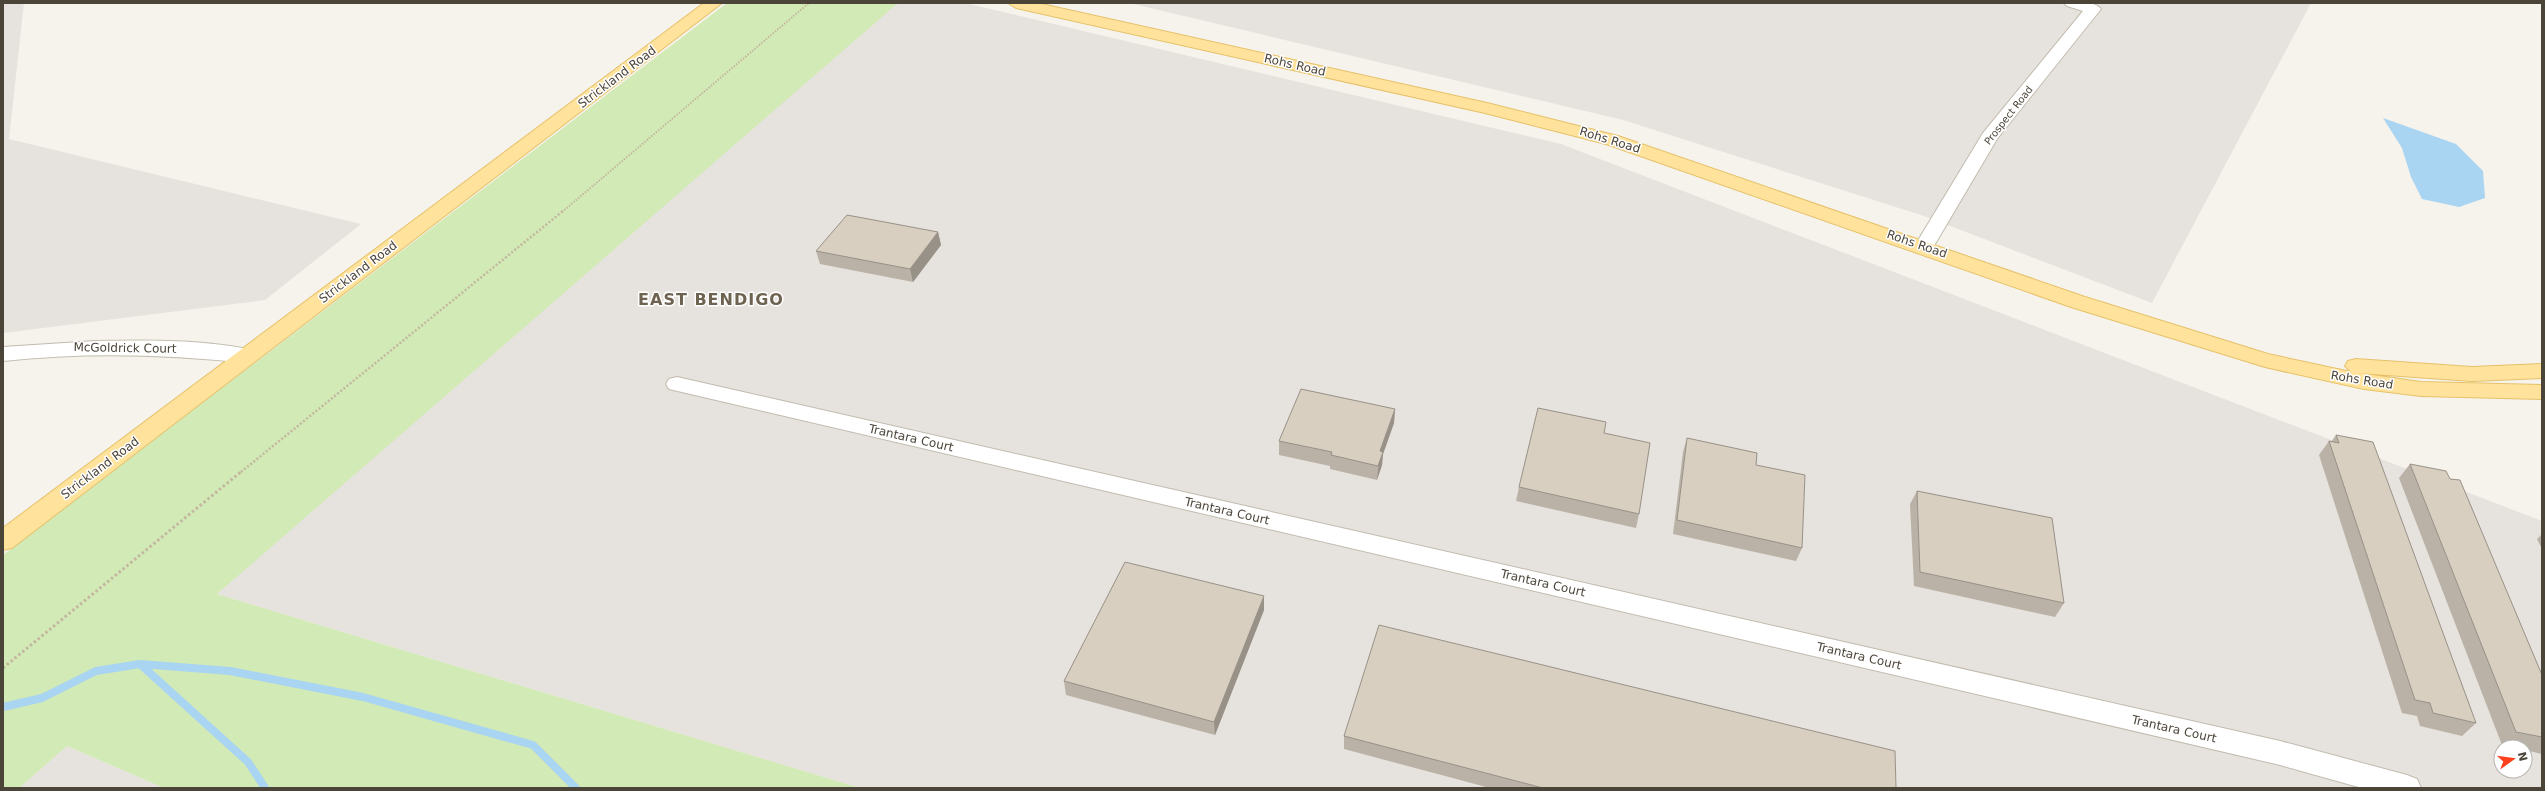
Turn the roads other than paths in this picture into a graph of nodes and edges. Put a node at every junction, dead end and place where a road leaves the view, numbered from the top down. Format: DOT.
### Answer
graph roads {
  1 [pos="714,3"];
  2 [pos="1016,3"];
  3 [pos="2072,3"];
  4 [pos="1924,247"];
  5 [pos="2187,337"];
  6 [pos="3,354"];
  7 [pos="247,356"];
  8 [pos="2542,371"];
  9 [pos="677,384"];
  10 [pos="2542,392"];
  11 [pos="3,541"];
  12 [pos="2407,788"];
  1 -- 7 [label="main road, Strickland Road"];
  2 -- 4 [label="main road, Rohs Road"];
  3 -- 4 [label="street, Prospect Road"];
  4 -- 5 [label="main road, Rohs Road"];
  5 -- 8 [label="main road, Rohs Road"];
  5 -- 10 [label="main road, Rohs Road"];
  6 -- 7 [label="street, McGoldrick Court"];
  7 -- 11 [label="main road, Strickland Road"];
  9 -- 12 [label="street, Trantara Court"];
}
